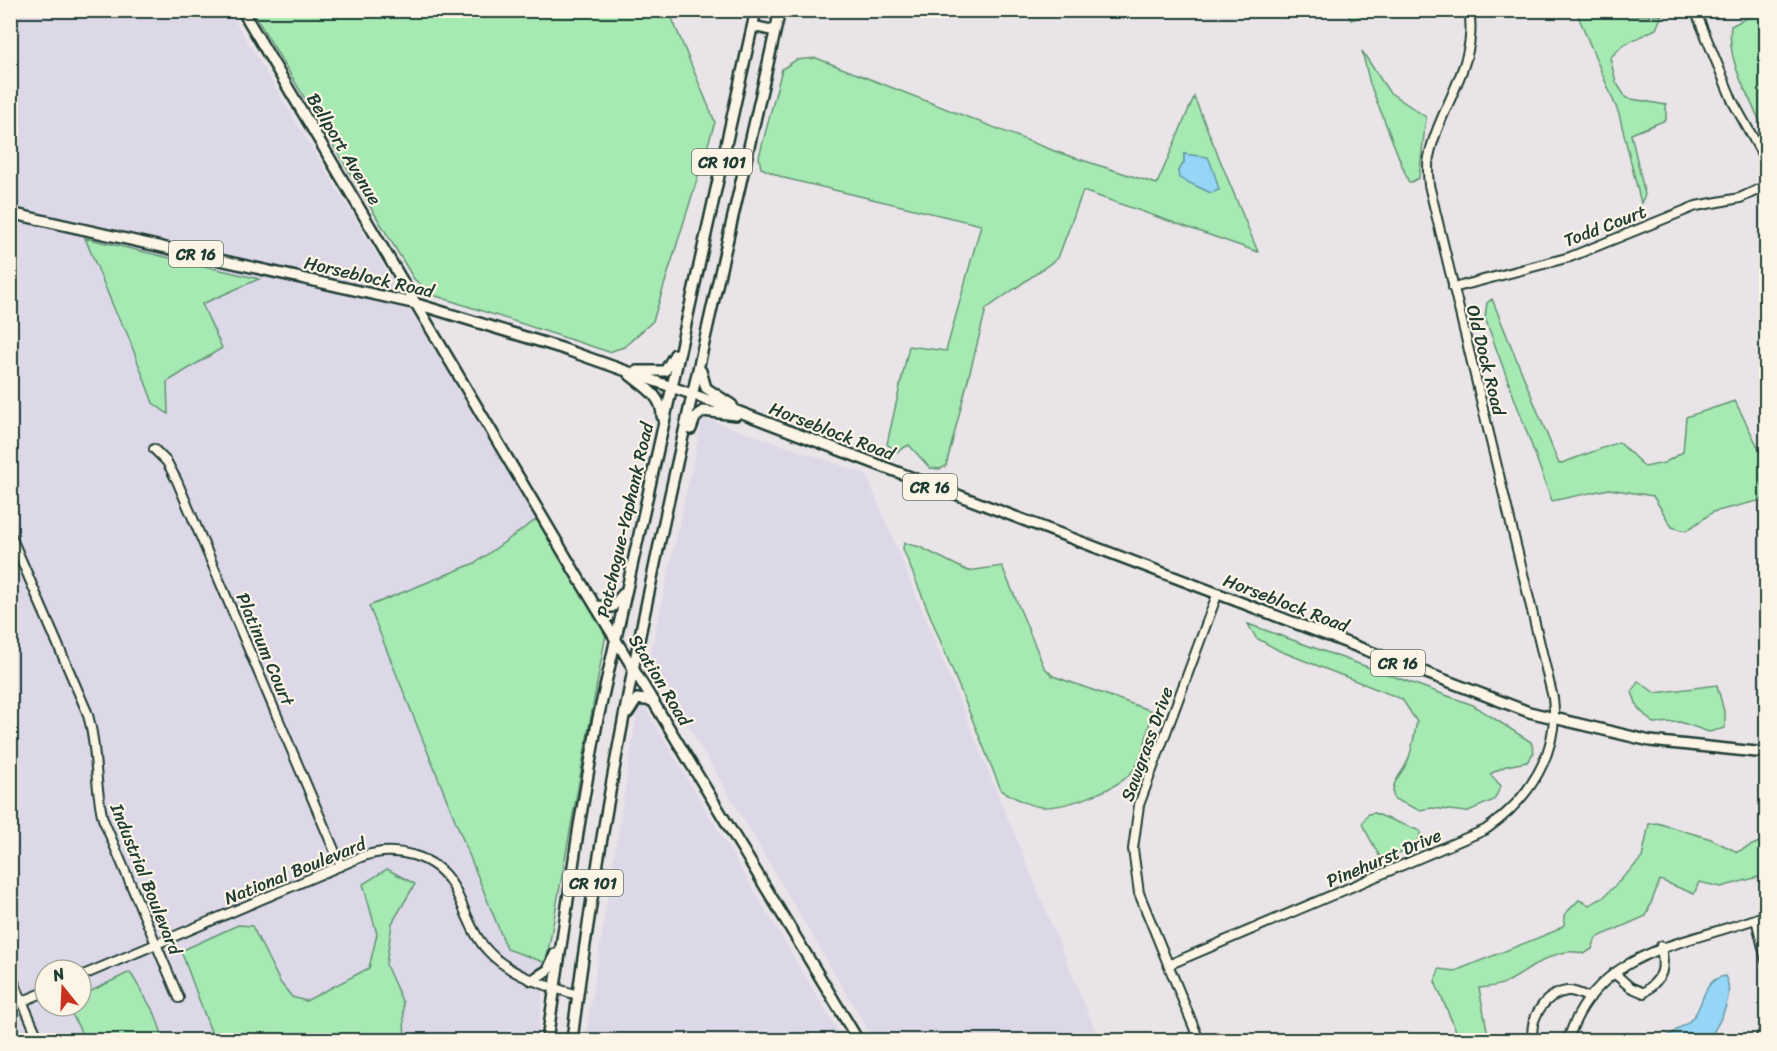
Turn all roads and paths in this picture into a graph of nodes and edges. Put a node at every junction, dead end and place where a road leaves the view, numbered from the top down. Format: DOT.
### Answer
graph roads {
  1 [pos="242,10"];
  2 [pos="756,10"];
  3 [pos="780,10"];
  4 [pos="1469,10"];
  5 [pos="1695,10"];
  6 [pos="753,26"];
  7 [pos="775,32"];
  8 [pos="1767,161"];
  9 [pos="1767,186"];
  10 [pos="10,213"];
  11 [pos="1453,288"];
  12 [pos="417,304"];
  13 [pos="684,332"];
  14 [pos="700,366"];
  15 [pos="626,370"];
  16 [pos="672,388"];
  17 [pos="694,395"];
  18 [pos="753,417"];
  19 [pos="662,431"];
  20 [pos="154,449"];
  21 [pos="681,453"];
  22 [pos="10,534"];
  23 [pos="627,587"];
  24 [pos="1217,595"];
  25 [pos="596,606"];
  26 [pos="616,638"];
  27 [pos="633,666"];
  28 [pos="654,701"];
  29 [pos="1554,719"];
  30 [pos="618,743"];
  31 [pos="1767,753"];
  32 [pos="342,866"];
  33 [pos="1767,915"];
  34 [pos="1755,919"];
  35 [pos="563,926"];
  36 [pos="156,945"];
  37 [pos="1661,946"];
  38 [pos="1767,960"];
  39 [pos="1168,965"];
  40 [pos="93,971"];
  41 [pos="10,973"];
  42 [pos="1614,973"];
  43 [pos="532,980"];
  44 [pos="554,989"];
  45 [pos="578,995"];
  46 [pos="33,997"];
  47 [pos="179,998"];
  48 [pos="1590,998"];
  49 [pos="23,1001"];
  50 [pos="1767,1026"];
  51 [pos="39,1041"];
  52 [pos="547,1041"];
  53 [pos="572,1041"];
  54 [pos="858,1041"];
  55 [pos="1200,1041"];
  56 [pos="1533,1041"];
  57 [pos="1568,1041"];
  58 [pos="1760,1041"];
  1 -- 12 [label="main road, Bellport Avenue"];
  2 -- 6 [label="main road, Patchogue-Yaphank Road / CR 101"];
  3 -- 7 [label="main road, CR 101"];
  4 -- 11 [label="street, Old Dock Road"];
  5 -- 8 [label="street"];
  6 -- 7 [label="main road"];
  6 -- 13 [label="main road, Patchogue-Yaphank Road / CR 101"];
  7 -- 14 [label="main road, CR 101"];
  9 -- 11 [label="street, Todd Court"];
  10 -- 12 [label="main road, Horseblock Road / CR 16"];
  11 -- 29 [label="street, Old Dock Road"];
  12 -- 15 [label="main road, Horseblock Road / CR 16"];
  12 -- 25 [label="main road, Station Road"];
  13 -- 15 [label="main road"];
  13 -- 16 [label="main road, Patchogue-Yaphank Road / CR 101"];
  14 -- 17 [label="main road, CR 101"];
  14 -- 18 [label="main road"];
  15 -- 16 [label="main road, Horseblock Road / CR 16"];
  15 -- 19 [label="main road"];
  16 -- 17 [label="main road, Horseblock Road / CR 16"];
  16 -- 19 [label="main road, Patchogue-Yaphank Road / CR 101"];
  17 -- 18 [label="main road, Horseblock Road / CR 16"];
  17 -- 21 [label="main road, CR 101"];
  18 -- 21 [label="main road"];
  18 -- 24 [label="main road, Horseblock Road / CR 16"];
  19 -- 23 [label="main road, Patchogue-Yaphank Road / CR 101"];
  20 -- 32 [label="street, Platinum Court"];
  21 -- 27 [label="main road, CR 101"];
  22 -- 36 [label="street, Industrial Boulevard"];
  23 -- 25 [label="main road"];
  23 -- 26 [label="main road, Patchogue-Yaphank Road / CR 101"];
  24 -- 29 [label="main road, Horseblock Road / CR 16"];
  24 -- 39 [label="street, Sawgrass Drive"];
  25 -- 26 [label="main road, Station Road"];
  26 -- 27 [label="main road, Station Road"];
  26 -- 35 [label="main road, Patchogue-Yaphank Road / CR 101"];
  27 -- 28 [label="main road, Station Road"];
  27 -- 30 [label="main road, CR 101"];
  28 -- 30 [label="main road"];
  28 -- 54 [label="main road, Station Road"];
  29 -- 31 [label="main road, Horseblock Road / CR 16"];
  29 -- 39 [label="street, Pinehurst Drive"];
  30 -- 45 [label="main road, CR 101"];
  32 -- 36 [label="street, National Boulevard"];
  32 -- 43 [label="street, National Boulevard"];
  33 -- 34 [label="street"];
  34 -- 37 [label="street"];
  34 -- 38 [label="street"];
  35 -- 43 [label="main road"];
  35 -- 44 [label="main road, Patchogue-Yaphank Road / CR 101"];
  36 -- 40 [label="street, National Boulevard"];
  36 -- 47 [label="street, Industrial Boulevard"];
  37 -- 42 [label="street"];
  37 -- 42 [label="street"];
  39 -- 55 [label="street, Sawgrass Drive"];
  41 -- 49 [label="street"];
  42 -- 48 [label="street"];
  43 -- 44 [label="street, National Boulevard"];
  44 -- 45 [label="street, National Boulevard"];
  44 -- 52 [label="main road, Patchogue-Yaphank Road / CR 101"];
  45 -- 53 [label="main road, CR 101"];
  46 -- 49 [label="street"];
  48 -- 56 [label="street"];
  48 -- 57 [label="street"];
  49 -- 51 [label="street"];
  50 -- 58 [label="street"];
}
